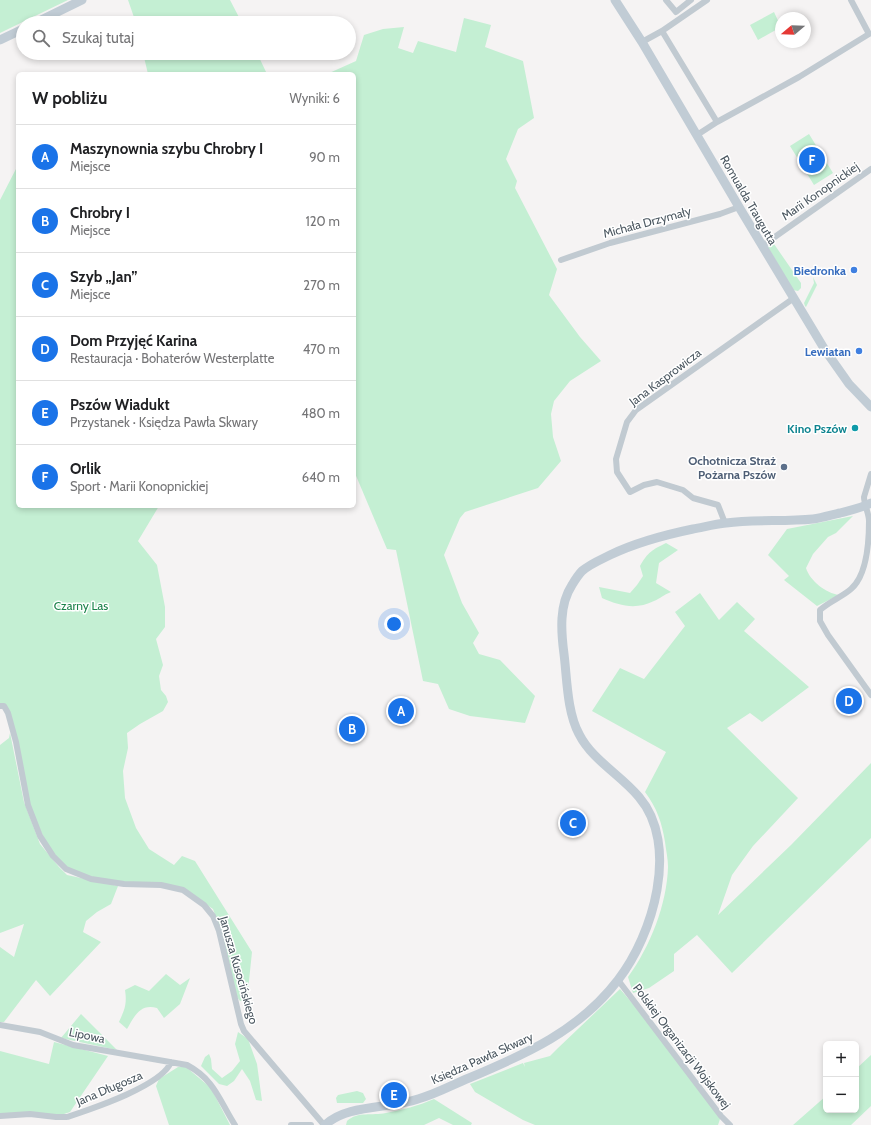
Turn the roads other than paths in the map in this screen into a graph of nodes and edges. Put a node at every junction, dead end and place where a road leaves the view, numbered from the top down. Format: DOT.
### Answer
graph roads {
  1 [pos="82,0"];
  2 [pos="615,0"];
  3 [pos="666,0"];
  4 [pos="691,0"];
  5 [pos="707,0"];
  6 [pos="851,0"];
  7 [pos="49,16"];
  8 [pos="662,31"];
  9 [pos="16,32"];
  10 [pos="0,40"];
  11 [pos="642,42"];
  12 [pos="718,122"];
  13 [pos="697,136"];
  14 [pos="871,169"];
  15 [pos="739,207"];
  16 [pos="762,246"];
  17 [pos="561,260"];
  18 [pos="794,298"];
  19 [pos="871,407"];
  20 [pos="871,474"];
  21 [pos="868,504"];
  22 [pos="725,523"];
  23 [pos="871,694"];
  24 [pos="0,706"];
  25 [pos="618,980"];
  26 [pos="0,1025"];
  27 [pos="171,1062"];
  28 [pos="0,1116"];
  29 [pos="338,1121"];
  30 [pos="235,1125"];
  31 [pos="291,1125"];
  32 [pos="311,1125"];
  33 [pos="325,1125"];
  34 [pos="730,1125"];
  1 -- 7 [label="main road"];
  2 -- 11 [label="main road, Romualda Traugutta"];
  3 -- 4 [label="street"];
  5 -- 8 [label="street"];
  6 -- 12 [label="street"];
  8 -- 11 [label="street"];
  8 -- 12 [label="street"];
  9 -- 10 [label="main road"];
  11 -- 13 [label="main road, Romualda Traugutta"];
  12 -- 13 [label="street"];
  13 -- 15 [label="main road, Romualda Traugutta"];
  14 -- 16 [label="street, Marii Konopnickiej"];
  15 -- 16 [label="main road, Romualda Traugutta"];
  15 -- 17 [label="street, Michała Drzymały"];
  16 -- 18 [label="main road, Romualda Traugutta"];
  18 -- 19 [label="main road, Romualda Traugutta"];
  18 -- 22 [label="street, Jana Kasprowicza"];
  20 -- 21 [label="street"];
  21 -- 22 [label="main road, Księdza Pawła Skwary"];
  21 -- 23 [label="street"];
  22 -- 25 [label="main road, Księdza Pawła Skwary"];
  24 -- 33 [label="street, Janusza Kusocińskiego"];
  25 -- 29 [label="main road, Księdza Pawła Skwary"];
  25 -- 34 [label="street, Polskiej Organizacji Wojskowej"];
  26 -- 27 [label="street, Lipowa"];
  27 -- 28 [label="street, Jana Długosza"];
  27 -- 30 [label="street"];
  29 -- 33 [label="main road, Księdza Pawła Skwary"];
  31 -- 32 [label="street"];
}
